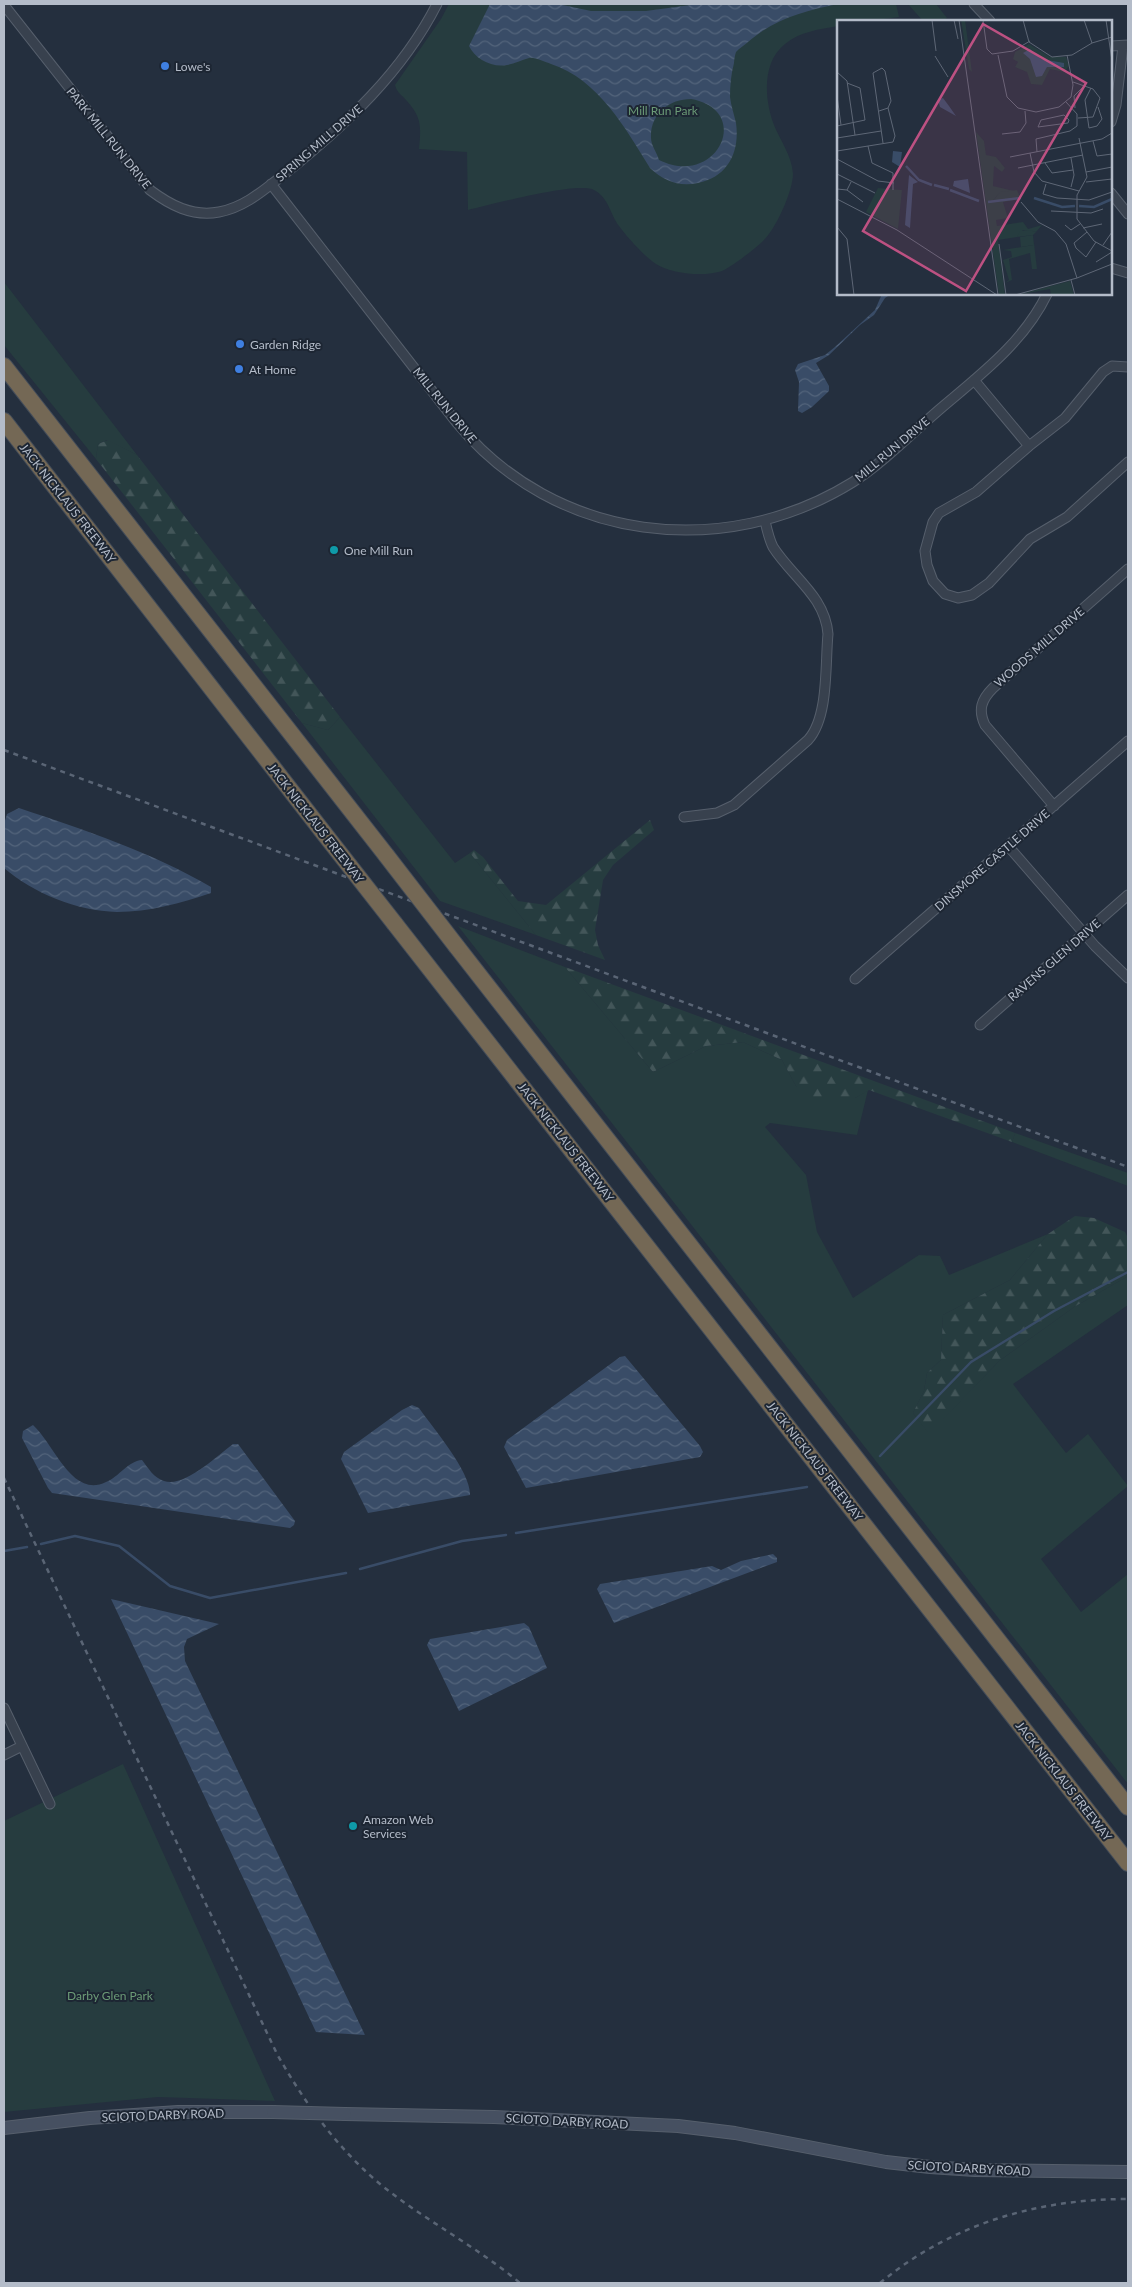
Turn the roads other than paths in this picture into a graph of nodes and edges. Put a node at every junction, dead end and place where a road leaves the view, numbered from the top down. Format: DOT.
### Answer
graph roads {
  1 [pos="437,4"];
  2 [pos="974,4"];
  3 [pos="4,5"];
  4 [pos="989,20"];
  5 [pos="1126,45"];
  6 [pos="1112,46"];
  7 [pos="1112,119"];
  8 [pos="271,184"];
  9 [pos="1112,194"];
  10 [pos="1128,214"];
  11 [pos="1112,268"];
  12 [pos="1128,274"];
  13 [pos="1046,295"];
  14 [pos="4,366"];
  15 [pos="1128,367"];
  16 [pos="974,380"];
  17 [pos="4,421"];
  18 [pos="1029,446"];
  19 [pos="1128,462"];
  20 [pos="765,521"];
  21 [pos="1128,569"];
  22 [pos="1128,741"];
  23 [pos="1054,806"];
  24 [pos="684,817"];
  25 [pos="1008,846"];
  26 [pos="1128,895"];
  27 [pos="1084,934"];
  28 [pos="1128,978"];
  29 [pos="855,979"];
  30 [pos="980,1025"];
  31 [pos="4,1708"];
  32 [pos="22,1746"];
  33 [pos="4,1755"];
  34 [pos="50,1804"];
  35 [pos="1128,1807"];
  36 [pos="1128,1863"];
  37 [pos="4,2128"];
  38 [pos="1128,2172"];
  1 -- 8 [label="street, SPRING MILL DRIVE"];
  2 -- 4 [label="street"];
  3 -- 8 [label="street, PARK MILL RUN DRIVE"];
  5 -- 6 [label="street"];
  5 -- 7 [label="street"];
  8 -- 20 [label="street, MILL RUN DRIVE"];
  9 -- 10 [label="street"];
  11 -- 12 [label="street"];
  13 -- 16 [label="street, MILL RUN DRIVE"];
  14 -- 35 [label="highway, bridge"];
  15 -- 18 [label="street"];
  16 -- 18 [label="street"];
  16 -- 20 [label="street, MILL RUN DRIVE"];
  17 -- 36 [label="highway, JACK NICKLAUS FREEWAY, bridge"];
  18 -- 19 [label="street"];
  20 -- 24 [label="street"];
  21 -- 23 [label="street, WOODS MILL DRIVE"];
  22 -- 23 [label="street, DINSMORE CASTLE DRIVE"];
  23 -- 25 [label="street, DINSMORE CASTLE DRIVE"];
  25 -- 27 [label="street"];
  25 -- 29 [label="street, DINSMORE CASTLE DRIVE"];
  26 -- 27 [label="street, RAVENS GLEN DRIVE"];
  27 -- 28 [label="street"];
  27 -- 30 [label="street, RAVENS GLEN DRIVE"];
  31 -- 32 [label="street"];
  32 -- 33 [label="street"];
  32 -- 34 [label="street"];
  37 -- 38 [label="main road, SCIOTO DARBY ROAD, bridge"];
}
